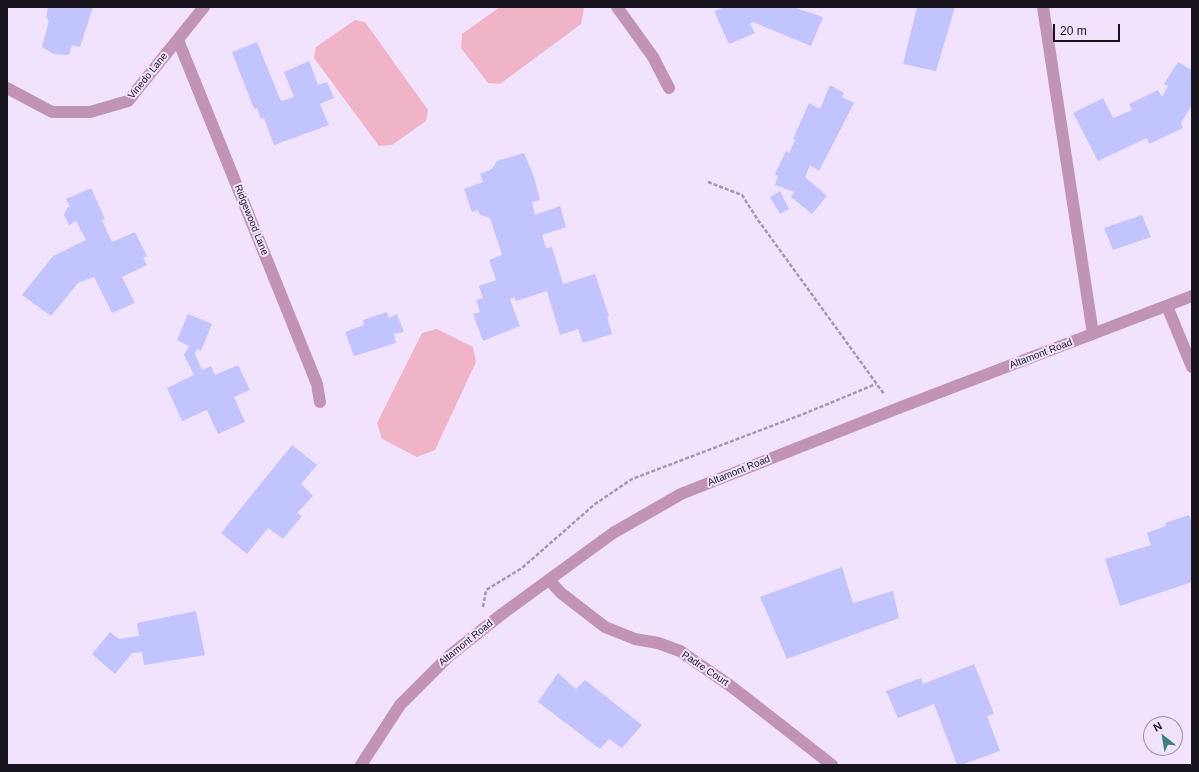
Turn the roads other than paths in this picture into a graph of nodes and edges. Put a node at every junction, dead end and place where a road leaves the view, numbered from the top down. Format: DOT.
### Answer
graph roads {
  1 [pos="204,7"];
  2 [pos="617,7"];
  3 [pos="1043,7"];
  4 [pos="178,40"];
  5 [pos="7,88"];
  6 [pos="669,88"];
  7 [pos="1192,296"];
  8 [pos="1167,306"];
  9 [pos="1093,334"];
  10 [pos="1192,368"];
  11 [pos="320,402"];
  12 [pos="550,580"];
  13 [pos="361,765"];
  14 [pos="832,765"];
  1 -- 4 [label="street, Vinedo Lane"];
  2 -- 6 [label="street"];
  3 -- 9 [label="street"];
  4 -- 5 [label="street, Vinedo Lane"];
  4 -- 11 [label="street, Ridgewood Lane"];
  7 -- 8 [label="street, Altamont Road"];
  8 -- 9 [label="street, Altamont Road"];
  8 -- 10 [label="street"];
  9 -- 12 [label="street, Altamont Road"];
  12 -- 13 [label="street, Altamont Road"];
  12 -- 14 [label="street, Padre Court"];
}
